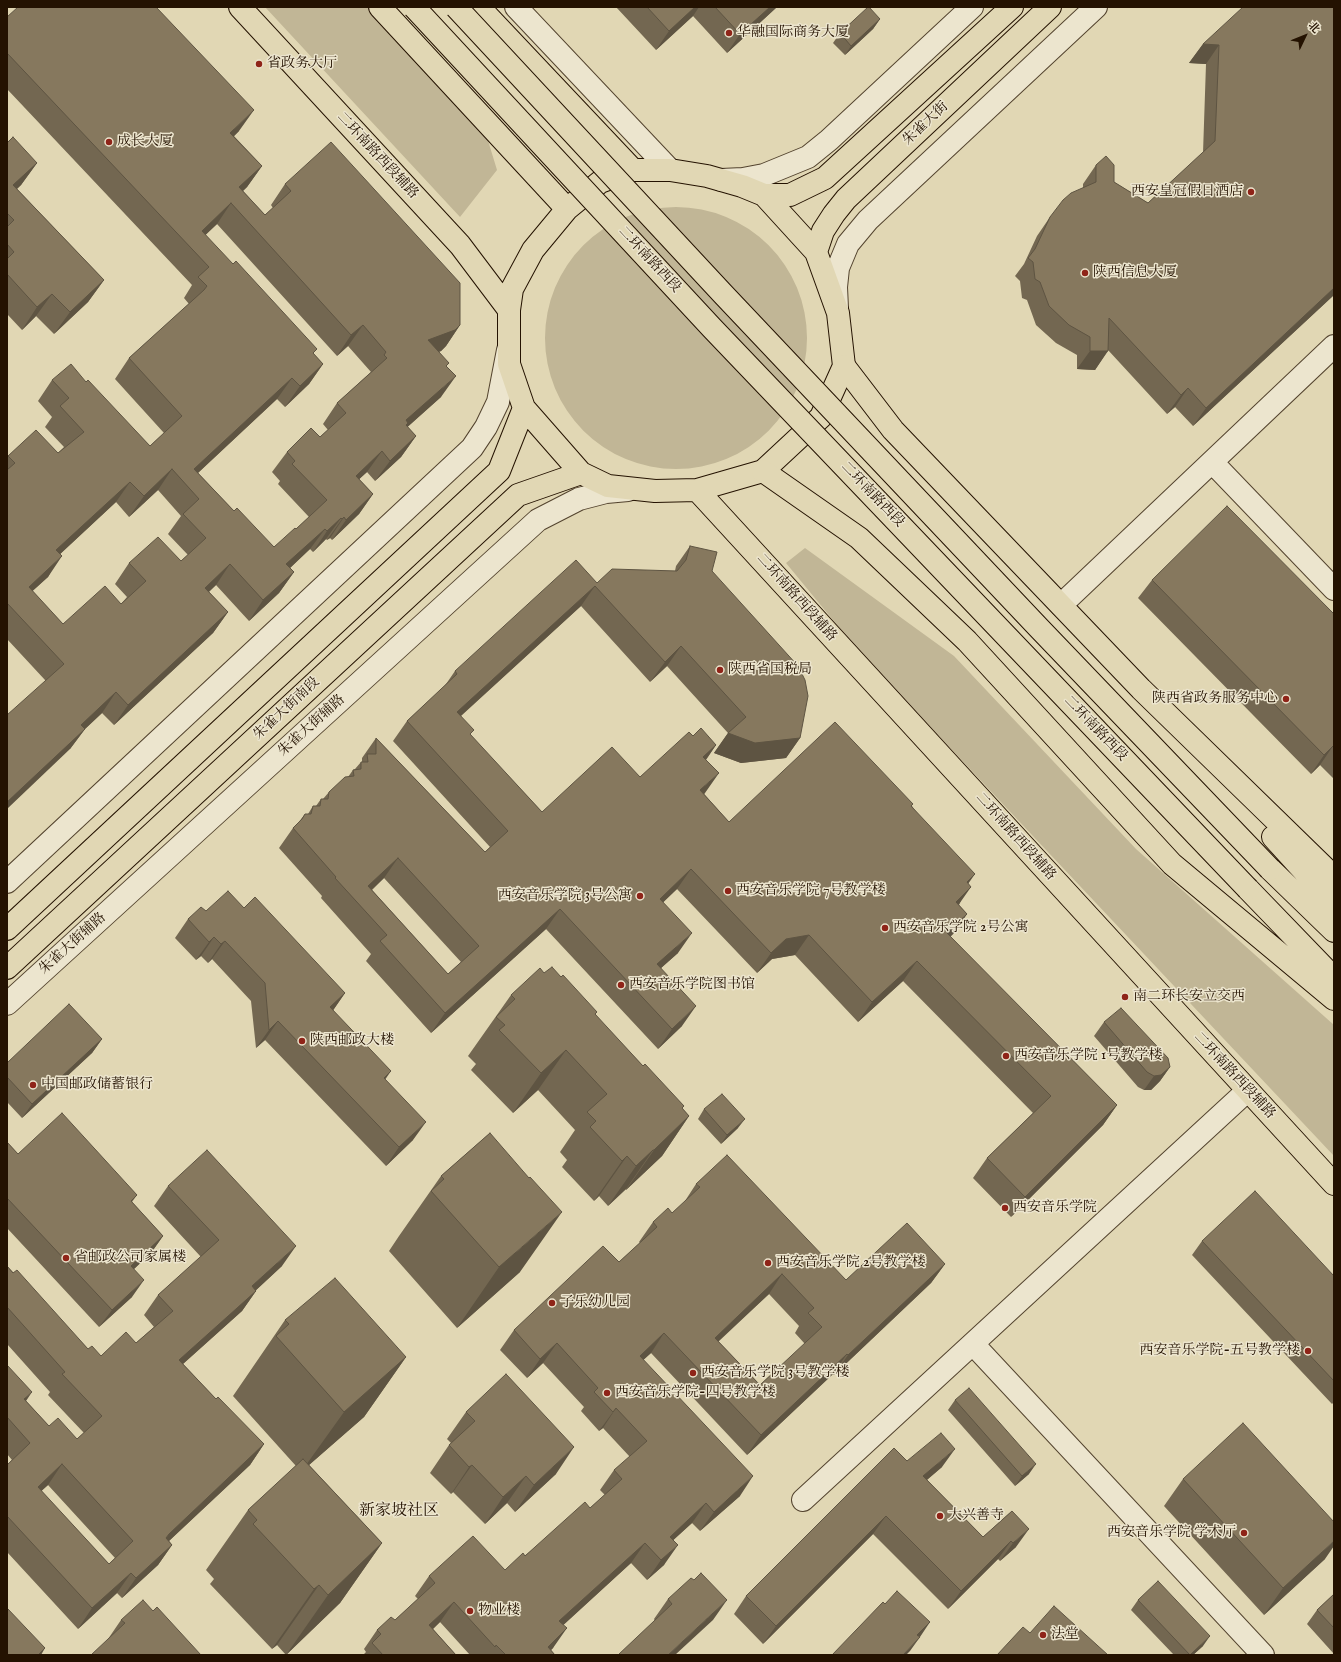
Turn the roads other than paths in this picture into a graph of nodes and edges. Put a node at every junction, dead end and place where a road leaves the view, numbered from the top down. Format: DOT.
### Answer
graph roads {
  1 [pos="240,7"];
  2 [pos="380,7"];
  3 [pos="414,7"];
  4 [pos="456,7"];
  5 [pos="479,7"];
  6 [pos="516,7"];
  7 [pos="972,7"];
  8 [pos="1012,7"];
  9 [pos="1050,7"];
  10 [pos="1096,7"];
  11 [pos="633,170"];
  12 [pos="670,170"];
  13 [pos="721,180"];
  14 [pos="764,195"];
  15 [pos="567,209"];
  16 [pos="816,252"];
  17 [pos="509,310"];
  18 [pos="838,313"];
  19 [pos="509,343"];
  20 [pos="1334,346"];
  21 [pos="844,366"];
  22 [pos="524,408"];
  23 [pos="1212,462"];
  24 [pos="763,471"];
  25 [pos="581,473"];
  26 [pos="639,489"];
  27 [pos="697,490"];
  28 [pos="1334,589"];
  29 [pos="1061,605"];
  30 [pos="1140,689"];
  31 [pos="1334,877"];
  32 [pos="7,882"];
  33 [pos="1334,904"];
  34 [pos="7,928"];
  35 [pos="1334,931"];
  36 [pos="7,968"];
  37 [pos="1334,978"];
  38 [pos="1334,999"];
  39 [pos="7,1004"];
  40 [pos="1248,1091"];
  41 [pos="1334,1184"];
  42 [pos="973,1344"];
  43 [pos="803,1500"];
  44 [pos="1262,1655"];
  1 -- 17 [label="main road, 二环南路西段辅路"];
  2 -- 15 [label="main road"];
  3 -- 37 [label="main road, 二环南路西段, bridge"];
  4 -- 35 [label="main road, bridge"];
  5 -- 11 [label="main road"];
  6 -- 12 [label="street"];
  7 -- 13 [label="street"];
  8 -- 14 [label="main road, 朱雀大街"];
  9 -- 16 [label="main road, 朱雀大街"];
  10 -- 18 [label="street"];
  11 -- 12 [label="main road"];
  11 -- 15 [label="main road"];
  12 -- 13 [label="main road"];
  13 -- 14 [label="main road"];
  14 -- 16 [label="main road"];
  15 -- 17 [label="main road"];
  16 -- 18 [label="main road"];
  17 -- 19 [label="main road"];
  18 -- 21 [label="main road"];
  19 -- 22 [label="main road"];
  19 -- 32 [label="street"];
  20 -- 23 [label="street"];
  21 -- 24 [label="main road"];
  21 -- 29 [label="main road"];
  22 -- 25 [label="main road"];
  22 -- 34 [label="main road"];
  23 -- 28 [label="street"];
  23 -- 29 [label="street"];
  24 -- 27 [label="main road"];
  24 -- 38 [label="main road"];
  25 -- 26 [label="main road"];
  25 -- 36 [label="main road, 朱雀大街南段"];
  26 -- 27 [label="main road"];
  26 -- 39 [label="street, 朱雀大街辅路"];
  27 -- 40 [label="main road, 二环南路西段辅路"];
  29 -- 30 [label="main road"];
  30 -- 31 [label="main road"];
  30 -- 33 [label="main road"];
  40 -- 41 [label="main road, 二环南路西段辅路"];
  40 -- 42 [label="street"];
  42 -- 43 [label="street"];
  42 -- 44 [label="street"];
}
